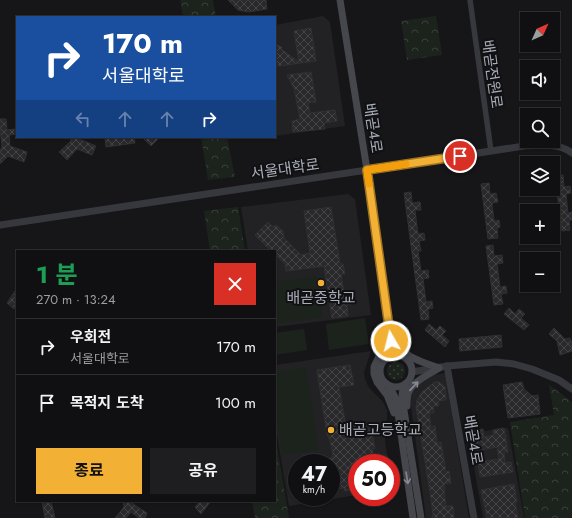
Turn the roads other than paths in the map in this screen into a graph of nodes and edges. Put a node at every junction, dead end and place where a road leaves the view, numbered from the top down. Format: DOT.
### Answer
graph roads {
  1 [pos="340,0"];
  2 [pos="470,0"];
  3 [pos="491,151"];
  4 [pos="572,153"];
  5 [pos="367,170"];
  6 [pos="0,225"];
  7 [pos="387,313"];
  8 [pos="393,355"];
  9 [pos="447,366"];
  10 [pos="439,368"];
  11 [pos="412,372"];
  12 [pos="404,385"];
  13 [pos="570,385"];
  14 [pos="389,386"];
  15 [pos="404,437"];
  16 [pos="413,518"];
  17 [pos="421,518"];
  18 [pos="474,518"];
  1 -- 5 [label="main road, 배곧4로"];
  2 -- 3 [label="street, 배곧전원로"];
  3 -- 4 [label="street, 서울대학로"];
  3 -- 5 [label="street, 서울대학로"];
  5 -- 6 [label="street, 서울대학로"];
  5 -- 7 [label="main road, 배곧4로"];
  7 -- 8 [label="main road, 배곧4로"];
  7 -- 10 [label="main road"];
  7 -- 15 [label="main road"];
  8 -- 11 [label="main road"];
  8 -- 14 [label="main road"];
  9 -- 10 [label="street"];
  9 -- 13 [label="street"];
  9 -- 18 [label="street, 배곧4로"];
  10 -- 11 [label="street"];
  15 -- 10 [label="main road, one-way"];
  11 -- 12 [label="main road"];
  12 -- 14 [label="main road"];
  12 -- 15 [label="main road"];
  14 -- 15 [label="main road"];
  15 -- 16 [label="main road, one-way"];
  15 -- 17 [label="main road"];
}
